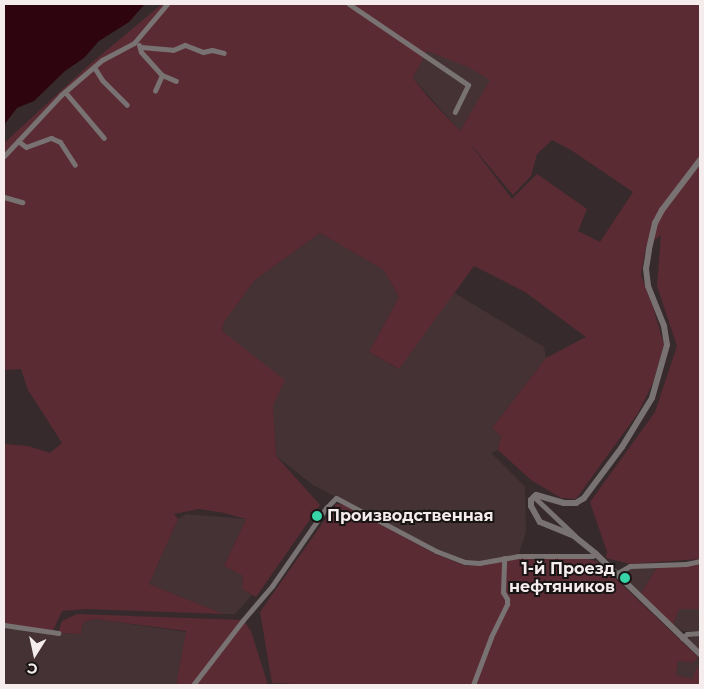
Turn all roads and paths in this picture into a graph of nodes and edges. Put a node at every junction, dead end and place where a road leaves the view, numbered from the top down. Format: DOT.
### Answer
graph roads {
  1 [pos="167,4"];
  2 [pos="349,4"];
  3 [pos="136,41"];
  4 [pos="141,47"];
  5 [pos="224,53"];
  6 [pos="94,67"];
  7 [pos="162,75"];
  8 [pos="176,81"];
  9 [pos="155,91"];
  10 [pos="65,92"];
  11 [pos="126,105"];
  12 [pos="455,112"];
  13 [pos="104,138"];
  14 [pos="18,141"];
  15 [pos="4,156"];
  16 [pos="700,160"];
  17 [pos="75,165"];
  18 [pos="4,197"];
  19 [pos="22,202"];
  20 [pos="533,496"];
  21 [pos="574,536"];
  22 [pos="596,554"];
  23 [pos="504,558"];
  24 [pos="700,561"];
  25 [pos="616,574"];
  26 [pos="4,625"];
  27 [pos="58,633"];
  28 [pos="700,633"];
  29 [pos="682,638"];
  30 [pos="700,654"];
  31 [pos="193,685"];
  32 [pos="473,685"];
  1 -- 3 [label="street"];
  2 -- 12 [label="street"];
  3 -- 4 [label="street"];
  3 -- 6 [label="street"];
  4 -- 5 [label="street"];
  4 -- 7 [label="street"];
  6 -- 10 [label="street"];
  6 -- 11 [label="street"];
  7 -- 8 [label="street"];
  7 -- 9 [label="street"];
  10 -- 13 [label="street"];
  10 -- 14 [label="street"];
  14 -- 15 [label="street"];
  14 -- 17 [label="street"];
  16 -- 20 [label="street"];
  18 -- 19 [label="street"];
  20 -- 21 [label="street"];
  20 -- 21 [label="street"];
  21 -- 22 [label="street"];
  22 -- 23 [label="street"];
  22 -- 25 [label="street"];
  23 -- 31 [label="street"];
  23 -- 32 [label="street"];
  24 -- 25 [label="street"];
  25 -- 29 [label="street"];
  26 -- 27 [label="street"];
  28 -- 29 [label="street"];
  29 -- 30 [label="street"];
}
